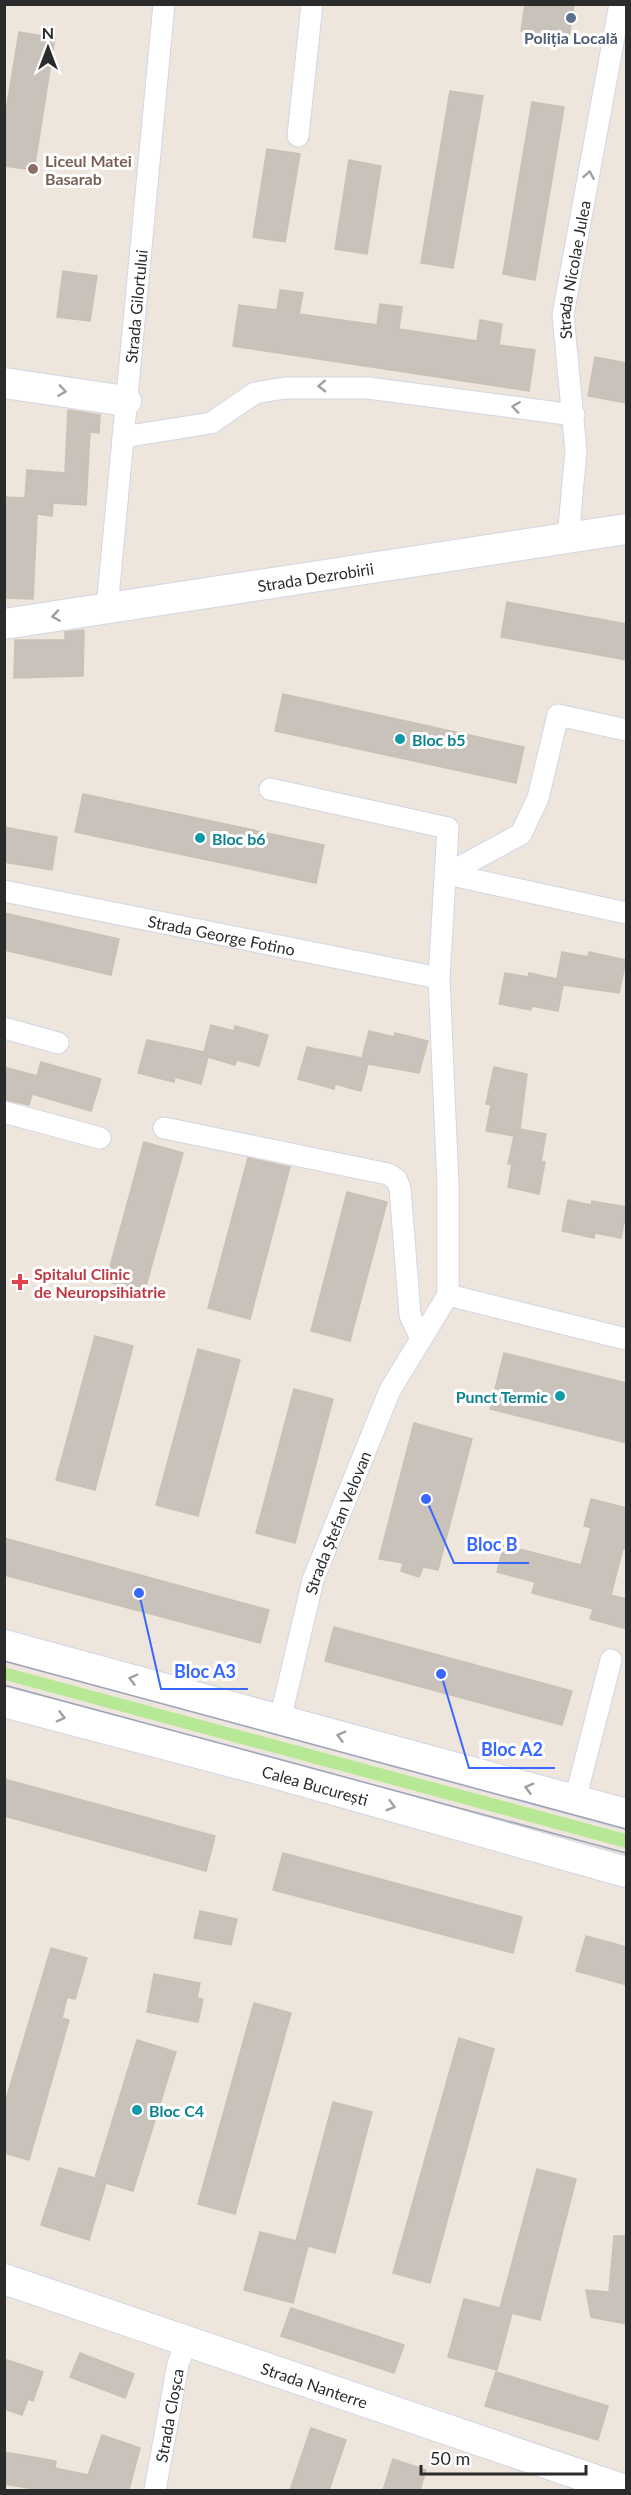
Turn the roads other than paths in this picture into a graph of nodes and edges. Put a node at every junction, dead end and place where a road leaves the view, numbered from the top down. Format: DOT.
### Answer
graph roads {
  1 [pos="164,4"];
  2 [pos="312,4"];
  3 [pos="620,4"];
  4 [pos="298,136"];
  5 [pos="4,383"];
  6 [pos="126,401"];
  7 [pos="574,415"];
  8 [pos="123,437"];
  9 [pos="627,529"];
  10 [pos="568,537"];
  11 [pos="107,608"];
  12 [pos="4,624"];
  13 [pos="627,730"];
  14 [pos="270,789"];
  15 [pos="447,874"];
  16 [pos="4,891"];
  17 [pos="627,913"];
  18 [pos="440,978"];
  19 [pos="4,1028"];
  20 [pos="58,1043"];
  21 [pos="4,1112"];
  22 [pos="164,1128"];
  23 [pos="100,1138"];
  24 [pos="448,1295"];
  25 [pos="420,1337"];
  26 [pos="627,1339"];
  27 [pos="4,1644"];
  28 [pos="611,1660"];
  29 [pos="4,1702"];
  30 [pos="280,1720"];
  31 [pos="575,1800"];
  32 [pos="627,1814"];
  33 [pos="627,1872"];
  34 [pos="4,2280"];
  35 [pos="188,2341"];
  36 [pos="155,2490"];
  37 [pos="625,2490"];
  1 -- 6 [label="street, Strada Gilortului"];
  2 -- 4 [label="street"];
  7 -- 3 [label="street, Strada Nicolae Julea, one-way"];
  5 -- 6 [label="street, one-way"];
  6 -- 8 [label="street, Strada Gilortului"];
  7 -- 8 [label="street, one-way"];
  7 -- 10 [label="street, Strada Nicolae Julea"];
  8 -- 11 [label="street, Strada Gilortului"];
  9 -- 10 [label="street, Strada Dezrobirii"];
  10 -- 11 [label="street, Strada Dezrobirii"];
  11 -- 12 [label="street, Strada Dezrobirii, one-way"];
  13 -- 15 [label="street"];
  14 -- 15 [label="street"];
  15 -- 17 [label="street"];
  15 -- 18 [label="street"];
  16 -- 18 [label="street, Strada George Fotino"];
  18 -- 24 [label="street"];
  19 -- 20 [label="street"];
  21 -- 23 [label="street"];
  22 -- 25 [label="street"];
  24 -- 25 [label="street, Strada Ștefan Velovan"];
  24 -- 26 [label="street"];
  25 -- 30 [label="street, Strada Ștefan Velovan"];
  30 -- 27 [label="street, one-way"];
  28 -- 31 [label="street"];
  29 -- 33 [label="street, Calea București, one-way"];
  31 -- 30 [label="street, one-way"];
  31 -- 32 [label="street"];
  34 -- 35 [label="street, Strada Nanterre"];
  35 -- 36 [label="street, Strada Cloșca"];
  35 -- 37 [label="street, Strada Nanterre"];
}
